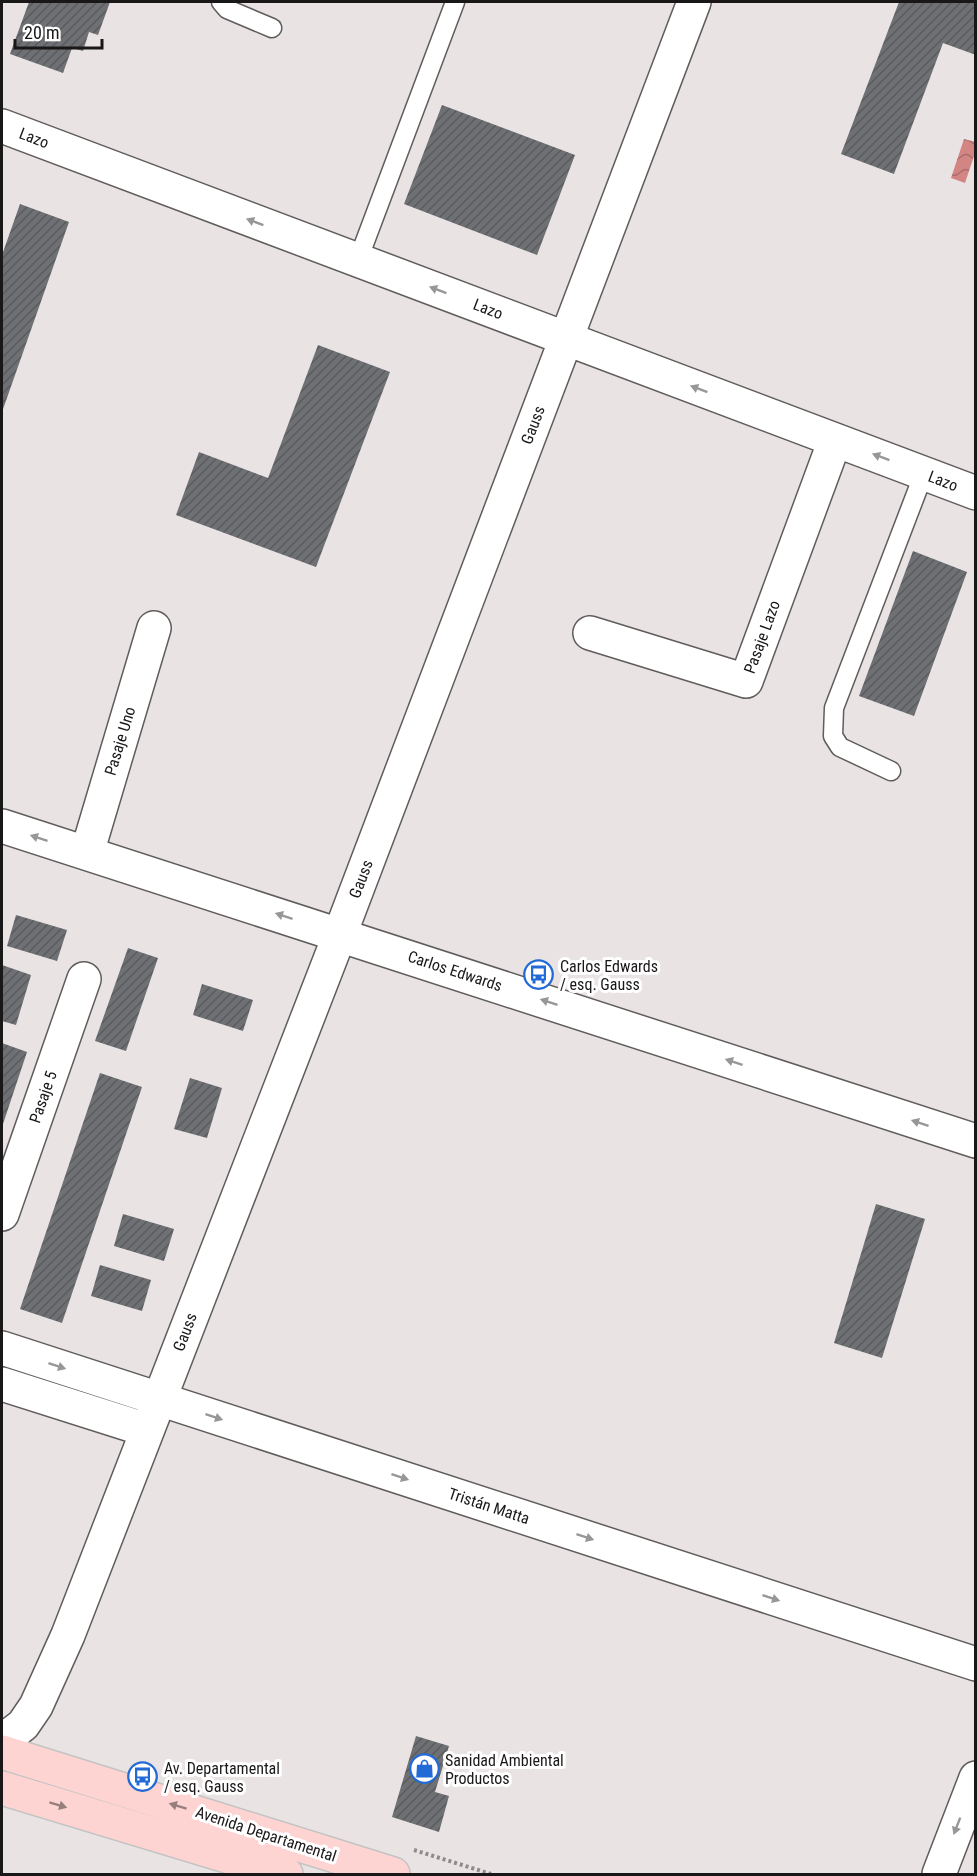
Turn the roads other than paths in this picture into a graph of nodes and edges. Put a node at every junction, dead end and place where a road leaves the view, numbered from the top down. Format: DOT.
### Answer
graph roads {
  1 [pos="221,2"];
  2 [pos="455,2"];
  3 [pos="694,2"];
  4 [pos="272,28"];
  5 [pos="2,126"];
  6 [pos="358,260"];
  7 [pos="566,338"];
  8 [pos="835,440"];
  9 [pos="924,473"];
  10 [pos="975,493"];
  11 [pos="154,628"];
  12 [pos="590,633"];
  13 [pos="891,771"];
  14 [pos="2,826"];
  15 [pos="87,853"];
  16 [pos="340,934"];
  17 [pos="84,979"];
  18 [pos="975,1141"];
  19 [pos="2,1214"];
  20 [pos="2,1347"];
  21 [pos="2,1384"];
  22 [pos="159,1398"];
  23 [pos="147,1430"];
  24 [pos="975,1664"];
  25 [pos="2,1741"];
  26 [pos="2,1752"];
  27 [pos="975,1778"];
  28 [pos="2,1788"];
  29 [pos="286,1875"];
  30 [pos="393,1875"];
  31 [pos="939,1875"];
  1 -- 4 [label="lane"];
  2 -- 6 [label="lane"];
  3 -- 7 [label="street, Gauss"];
  6 -- 5 [label="street, Lazo, one-way"];
  7 -- 6 [label="street, Lazo, one-way"];
  8 -- 7 [label="street, Lazo, one-way"];
  7 -- 16 [label="street, Gauss"];
  9 -- 8 [label="street, Lazo, one-way"];
  8 -- 12 [label="street, Pasaje Lazo"];
  9 -- 10 [label="street, Lazo"];
  9 -- 13 [label="lane"];
  11 -- 15 [label="street, Pasaje Uno"];
  15 -- 14 [label="street, Carlos Edwards, one-way"];
  16 -- 15 [label="street, Carlos Edwards, one-way"];
  18 -- 16 [label="street, Carlos Edwards, one-way"];
  16 -- 22 [label="street, Gauss"];
  17 -- 19 [label="street, Pasaje 5"];
  20 -- 22 [label="street, Tristán Matta, one-way"];
  21 -- 23 [label="street"];
  22 -- 23 [label="street, Gauss"];
  22 -- 24 [label="street, Tristán Matta, one-way"];
  23 -- 25 [label="street, Gauss"];
  30 -- 26 [label="main road, Avenida Departamental, one-way"];
  27 -- 31 [label="street, one-way"];
  28 -- 29 [label="main road, Avenida Departamental, one-way"];
}
